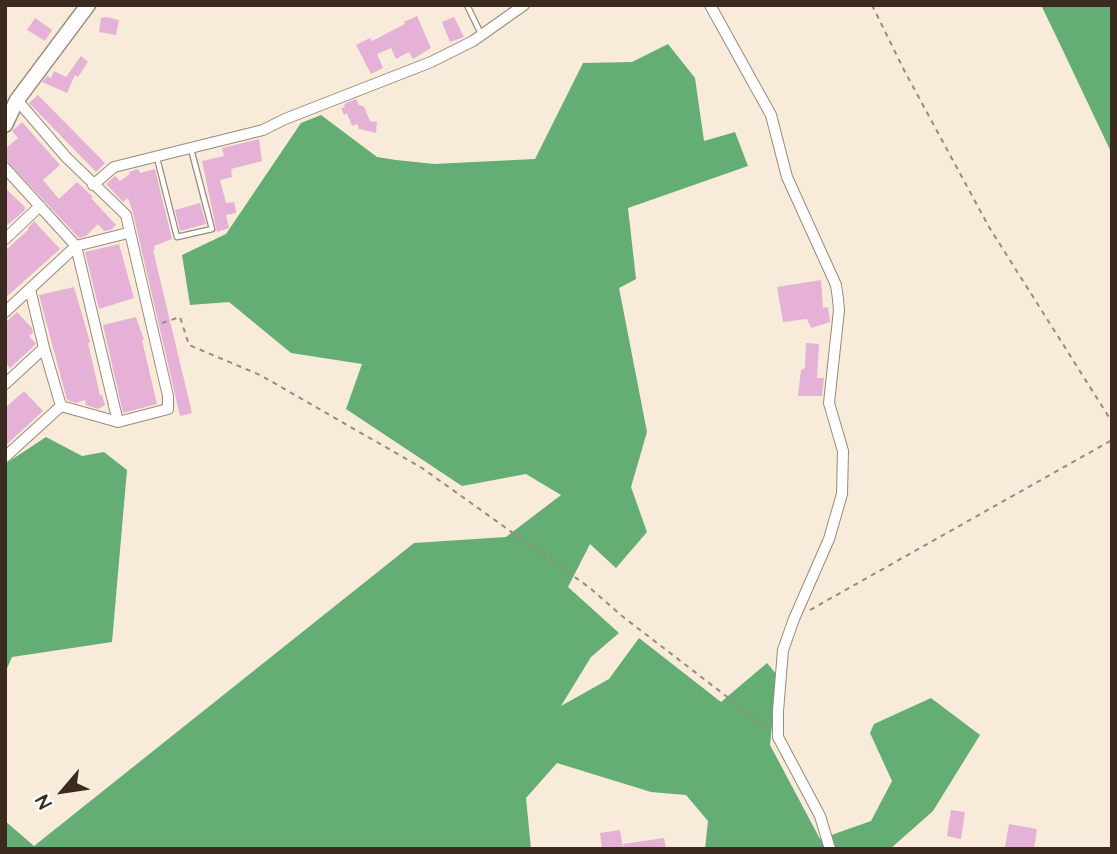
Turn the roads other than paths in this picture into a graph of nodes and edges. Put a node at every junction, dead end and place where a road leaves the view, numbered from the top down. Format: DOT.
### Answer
graph roads {
  1 [pos="88,5"];
  2 [pos="467,5"];
  3 [pos="524,5"];
  4 [pos="710,5"];
  5 [pos="481,35"];
  6 [pos="17,100"];
  7 [pos="5,125"];
  8 [pos="191,149"];
  9 [pos="157,158"];
  10 [pos="5,169"];
  11 [pos="93,185"];
  12 [pos="40,206"];
  13 [pos="128,233"];
  14 [pos="5,239"];
  15 [pos="76,246"];
  16 [pos="30,289"];
  17 [pos="5,312"];
  18 [pos="44,348"];
  19 [pos="5,384"];
  20 [pos="61,407"];
  21 [pos="118,422"];
  22 [pos="5,457"];
  23 [pos="830,849"];
  1 -- 6 [label="main road"];
  2 -- 5 [label="lane"];
  3 -- 5 [label="street"];
  4 -- 23 [label="street"];
  5 -- 8 [label="street"];
  6 -- 7 [label="main road"];
  6 -- 11 [label="street"];
  8 -- 9 [label="street"];
  8 -- 9 [label="lane"];
  9 -- 11 [label="street"];
  10 -- 12 [label="street"];
  11 -- 13 [label="street"];
  12 -- 14 [label="street"];
  12 -- 15 [label="street"];
  13 -- 15 [label="street"];
  13 -- 21 [label="street"];
  15 -- 16 [label="street"];
  15 -- 21 [label="street"];
  16 -- 17 [label="street"];
  16 -- 18 [label="street"];
  18 -- 19 [label="street"];
  18 -- 20 [label="street"];
  20 -- 21 [label="street"];
  20 -- 22 [label="street"];
}
